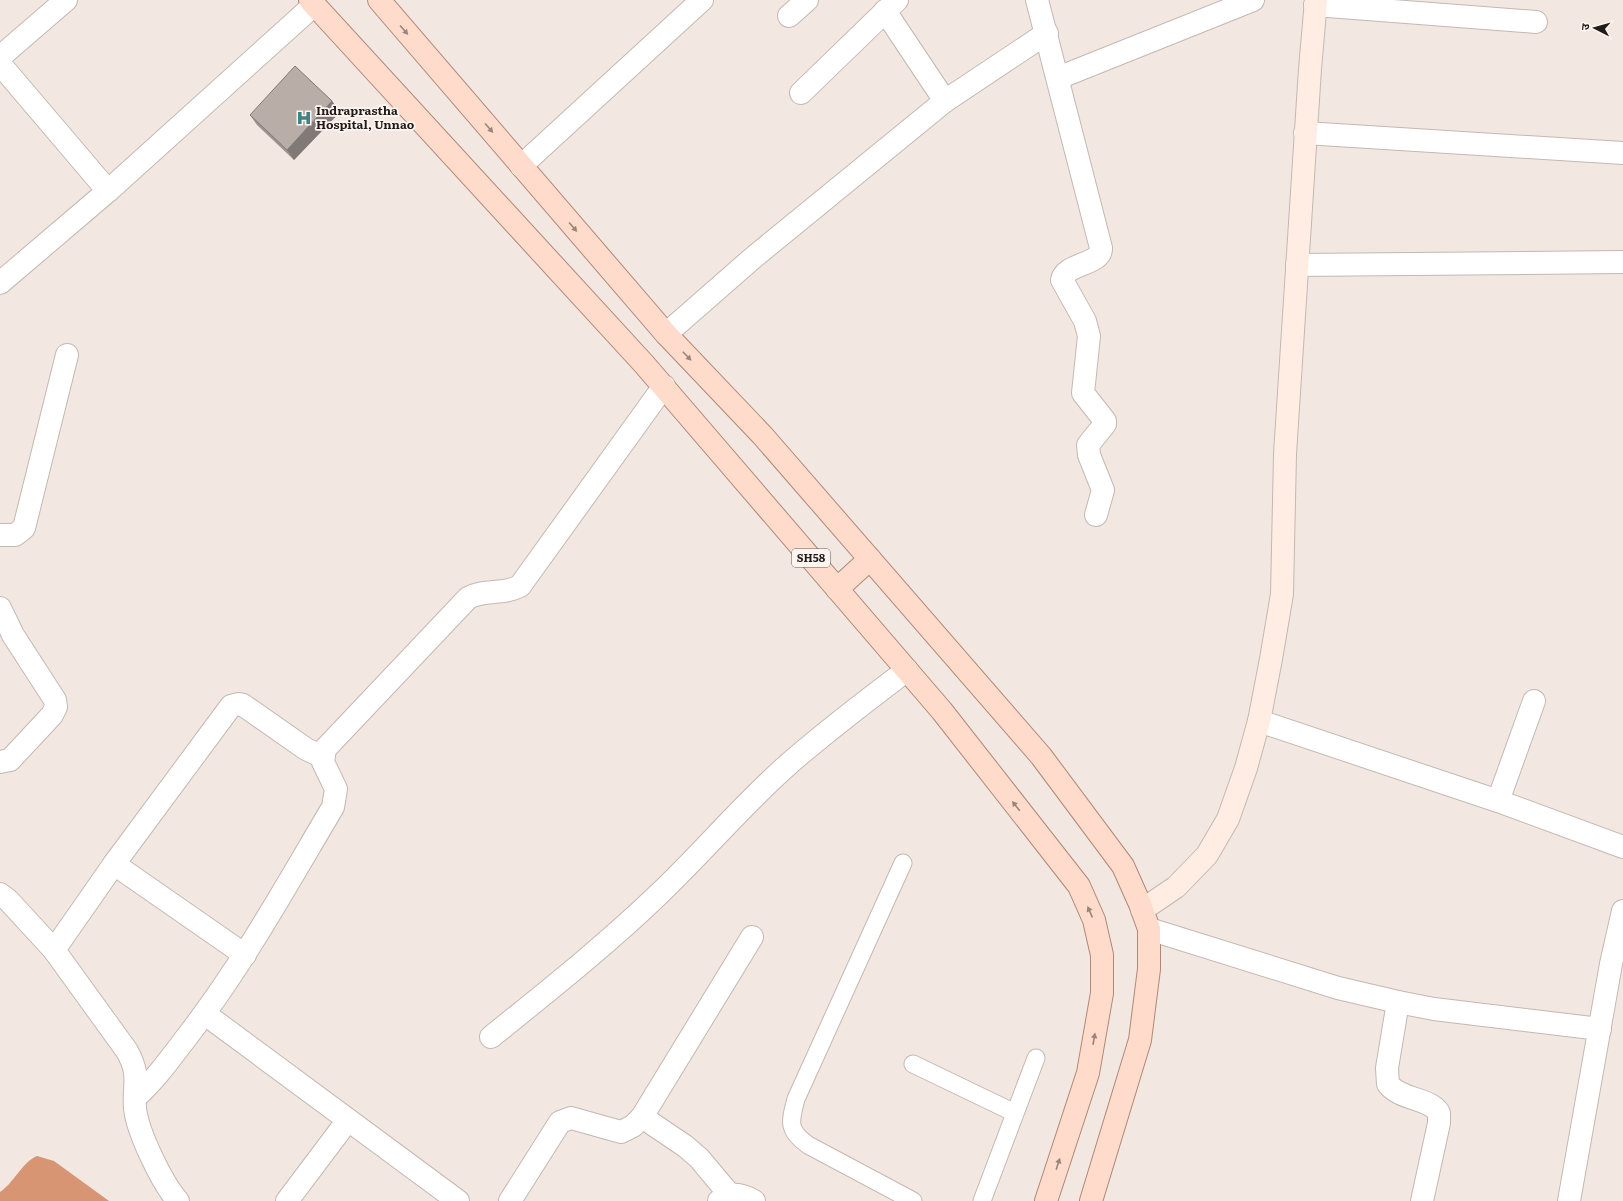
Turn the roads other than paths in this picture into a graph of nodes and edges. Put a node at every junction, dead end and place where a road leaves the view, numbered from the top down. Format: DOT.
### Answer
graph roads {
  1 [pos="66,0"];
  2 [pos="379,0"];
  3 [pos="702,0"];
  4 [pos="807,0"];
  5 [pos="1037,0"];
  6 [pos="1253,0"];
  7 [pos="312,2"];
  8 [pos="1316,2"];
  9 [pos="891,6"];
  10 [pos="789,16"];
  11 [pos="1536,22"];
  12 [pos="1047,33"];
  13 [pos="0,57"];
  14 [pos="0,64"];
  15 [pos="1058,78"];
  16 [pos="801,93"];
  17 [pos="945,101"];
  18 [pos="1306,133"];
  19 [pos="1623,153"];
  20 [pos="521,166"];
  21 [pos="108,191"];
  22 [pos="1623,262"];
  23 [pos="1297,265"];
  24 [pos="0,282"];
  25 [pos="666,334"];
  26 [pos="67,355"];
  27 [pos="664,386"];
  28 [pos="1096,515"];
  29 [pos="0,535"];
  30 [pos="870,559"];
  31 [pos="837,589"];
  32 [pos="0,608"];
  33 [pos="7,639"];
  34 [pos="907,670"];
  35 [pos="1534,701"];
  36 [pos="1259,721"];
  37 [pos="323,757"];
  38 [pos="0,762"];
  39 [pos="1498,801"];
  40 [pos="1623,846"];
  41 [pos="903,863"];
  42 [pos="114,864"];
  43 [pos="0,894"];
  44 [pos="1623,911"];
  45 [pos="1146,919"];
  46 [pos="752,937"];
  47 [pos="54,950"];
  48 [pos="245,955"];
  49 [pos="1617,966"];
  50 [pos="1398,1002"];
  51 [pos="205,1014"];
  52 [pos="1600,1029"];
  53 [pos="491,1037"];
  54 [pos="1036,1058"];
  55 [pos="913,1064"];
  56 [pos="135,1098"];
  57 [pos="1015,1113"];
  58 [pos="642,1117"];
  59 [pos="348,1120"];
  60 [pos="724,1198"];
  61 [pos="178,1201"];
  62 [pos="287,1201"];
  63 [pos="458,1201"];
  64 [pos="510,1201"];
  65 [pos="754,1201"];
  66 [pos="913,1201"];
  67 [pos="982,1201"];
  68 [pos="1046,1201"];
  69 [pos="1091,1201"];
  70 [pos="1422,1201"];
  71 [pos="1569,1201"];
  1 -- 13 [label="street"];
  2 -- 20 [label="main road, one-way"];
  3 -- 20 [label="street"];
  4 -- 10 [label="street"];
  5 -- 12 [label="street"];
  6 -- 15 [label="street"];
  7 -- 21 [label="street"];
  7 -- 27 [label="main road, SH58"];
  8 -- 11 [label="street"];
  8 -- 18 [label="street"];
  9 -- 16 [label="street"];
  9 -- 17 [label="street"];
  12 -- 15 [label="street"];
  12 -- 17 [label="street"];
  14 -- 21 [label="street"];
  15 -- 28 [label="street"];
  17 -- 25 [label="street"];
  18 -- 19 [label="street"];
  18 -- 23 [label="street"];
  20 -- 25 [label="main road, one-way"];
  21 -- 24 [label="street"];
  22 -- 23 [label="street"];
  23 -- 36 [label="street"];
  25 -- 30 [label="main road, one-way"];
  26 -- 29 [label="street"];
  27 -- 31 [label="main road, SH58"];
  27 -- 37 [label="street"];
  30 -- 31 [label="main road"];
  30 -- 45 [label="main road"];
  31 -- 34 [label="main road, SH58"];
  32 -- 33 [label="street"];
  33 -- 38 [label="street"];
  34 -- 53 [label="street"];
  68 -- 34 [label="main road, SH58, one-way"];
  35 -- 39 [label="street"];
  36 -- 39 [label="street"];
  36 -- 45 [label="street"];
  37 -- 42 [label="street"];
  37 -- 48 [label="street"];
  39 -- 40 [label="street"];
  41 -- 66 [label="lane"];
  42 -- 47 [label="street"];
  42 -- 48 [label="street"];
  43 -- 47 [label="street"];
  44 -- 49 [label="street"];
  45 -- 50 [label="street"];
  45 -- 69 [label="main road"];
  46 -- 58 [label="street"];
  47 -- 56 [label="street"];
  48 -- 51 [label="street"];
  49 -- 52 [label="street"];
  50 -- 52 [label="street"];
  50 -- 70 [label="street"];
  51 -- 56 [label="street"];
  51 -- 59 [label="street"];
  52 -- 71 [label="street"];
  54 -- 57 [label="lane"];
  55 -- 57 [label="lane"];
  56 -- 61 [label="street"];
  57 -- 67 [label="lane"];
  58 -- 60 [label="street"];
  58 -- 64 [label="street"];
  59 -- 62 [label="street"];
  59 -- 63 [label="street"];
  60 -- 65 [label="street"];
}
